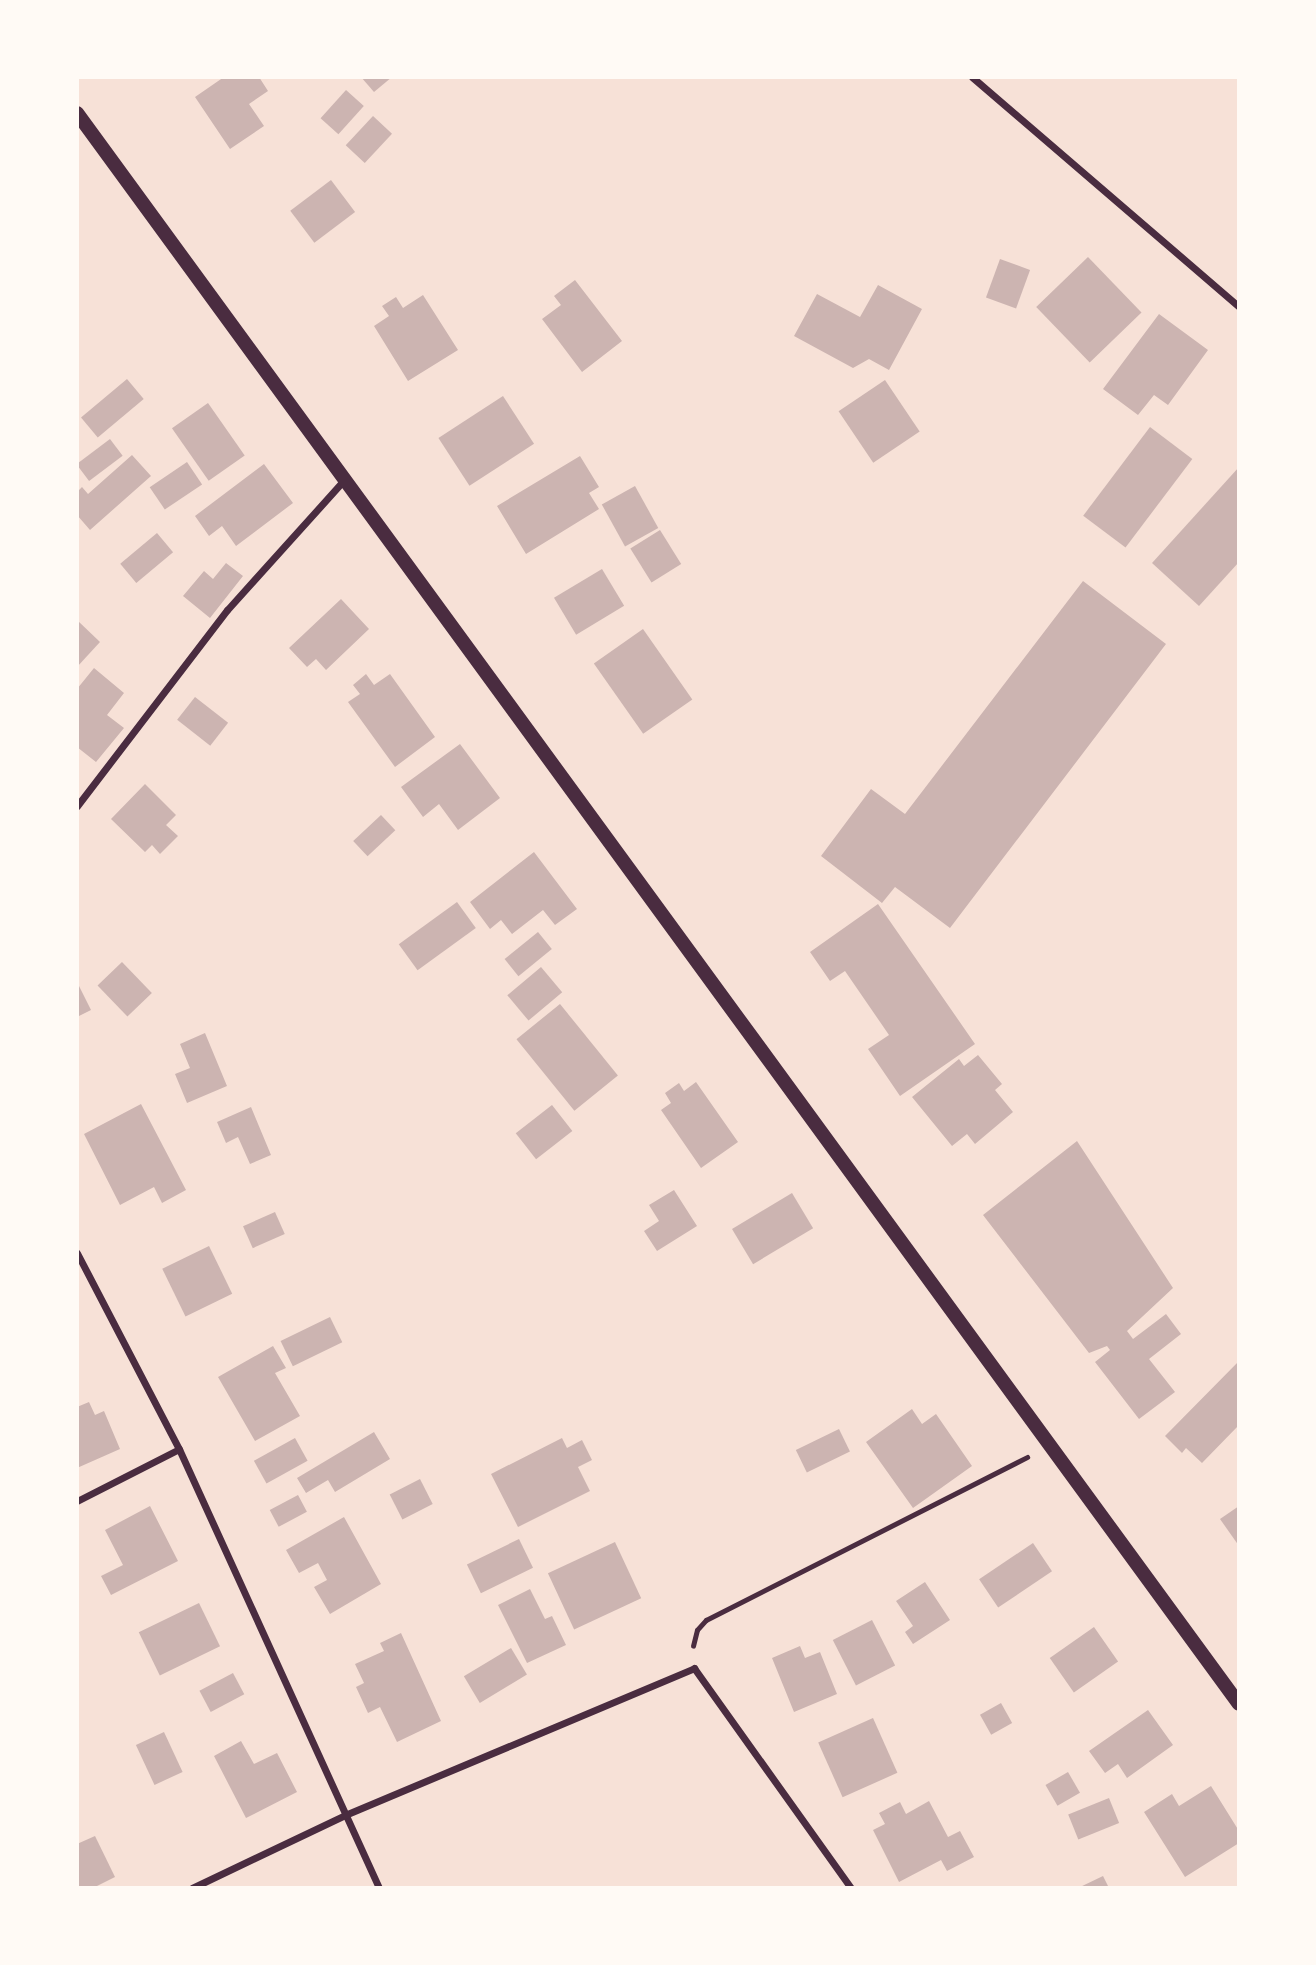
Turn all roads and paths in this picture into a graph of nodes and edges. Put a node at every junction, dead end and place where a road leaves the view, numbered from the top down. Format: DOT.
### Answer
graph roads {
  1 [pos="972,77"];
  2 [pos="77,113"];
  3 [pos="1239,307"];
  4 [pos="344,480"];
  5 [pos="77,806"];
  6 [pos="77,1253"];
  7 [pos="1050,1445"];
  8 [pos="178,1449"];
  9 [pos="77,1501"];
  10 [pos="694,1668"];
  11 [pos="1239,1703"];
  12 [pos="345,1815"];
  13 [pos="192,1888"];
  14 [pos="379,1888"];
  15 [pos="851,1888"];
  1 -- 3 [label="street"];
  2 -- 4 [label="main road"];
  4 -- 5 [label="street"];
  4 -- 7 [label="main road"];
  6 -- 8 [label="street"];
  7 -- 10 [label="path"];
  7 -- 11 [label="main road"];
  8 -- 9 [label="street"];
  8 -- 12 [label="street"];
  10 -- 12 [label="street"];
  10 -- 15 [label="street"];
  12 -- 13 [label="street"];
  12 -- 14 [label="street"];
}
